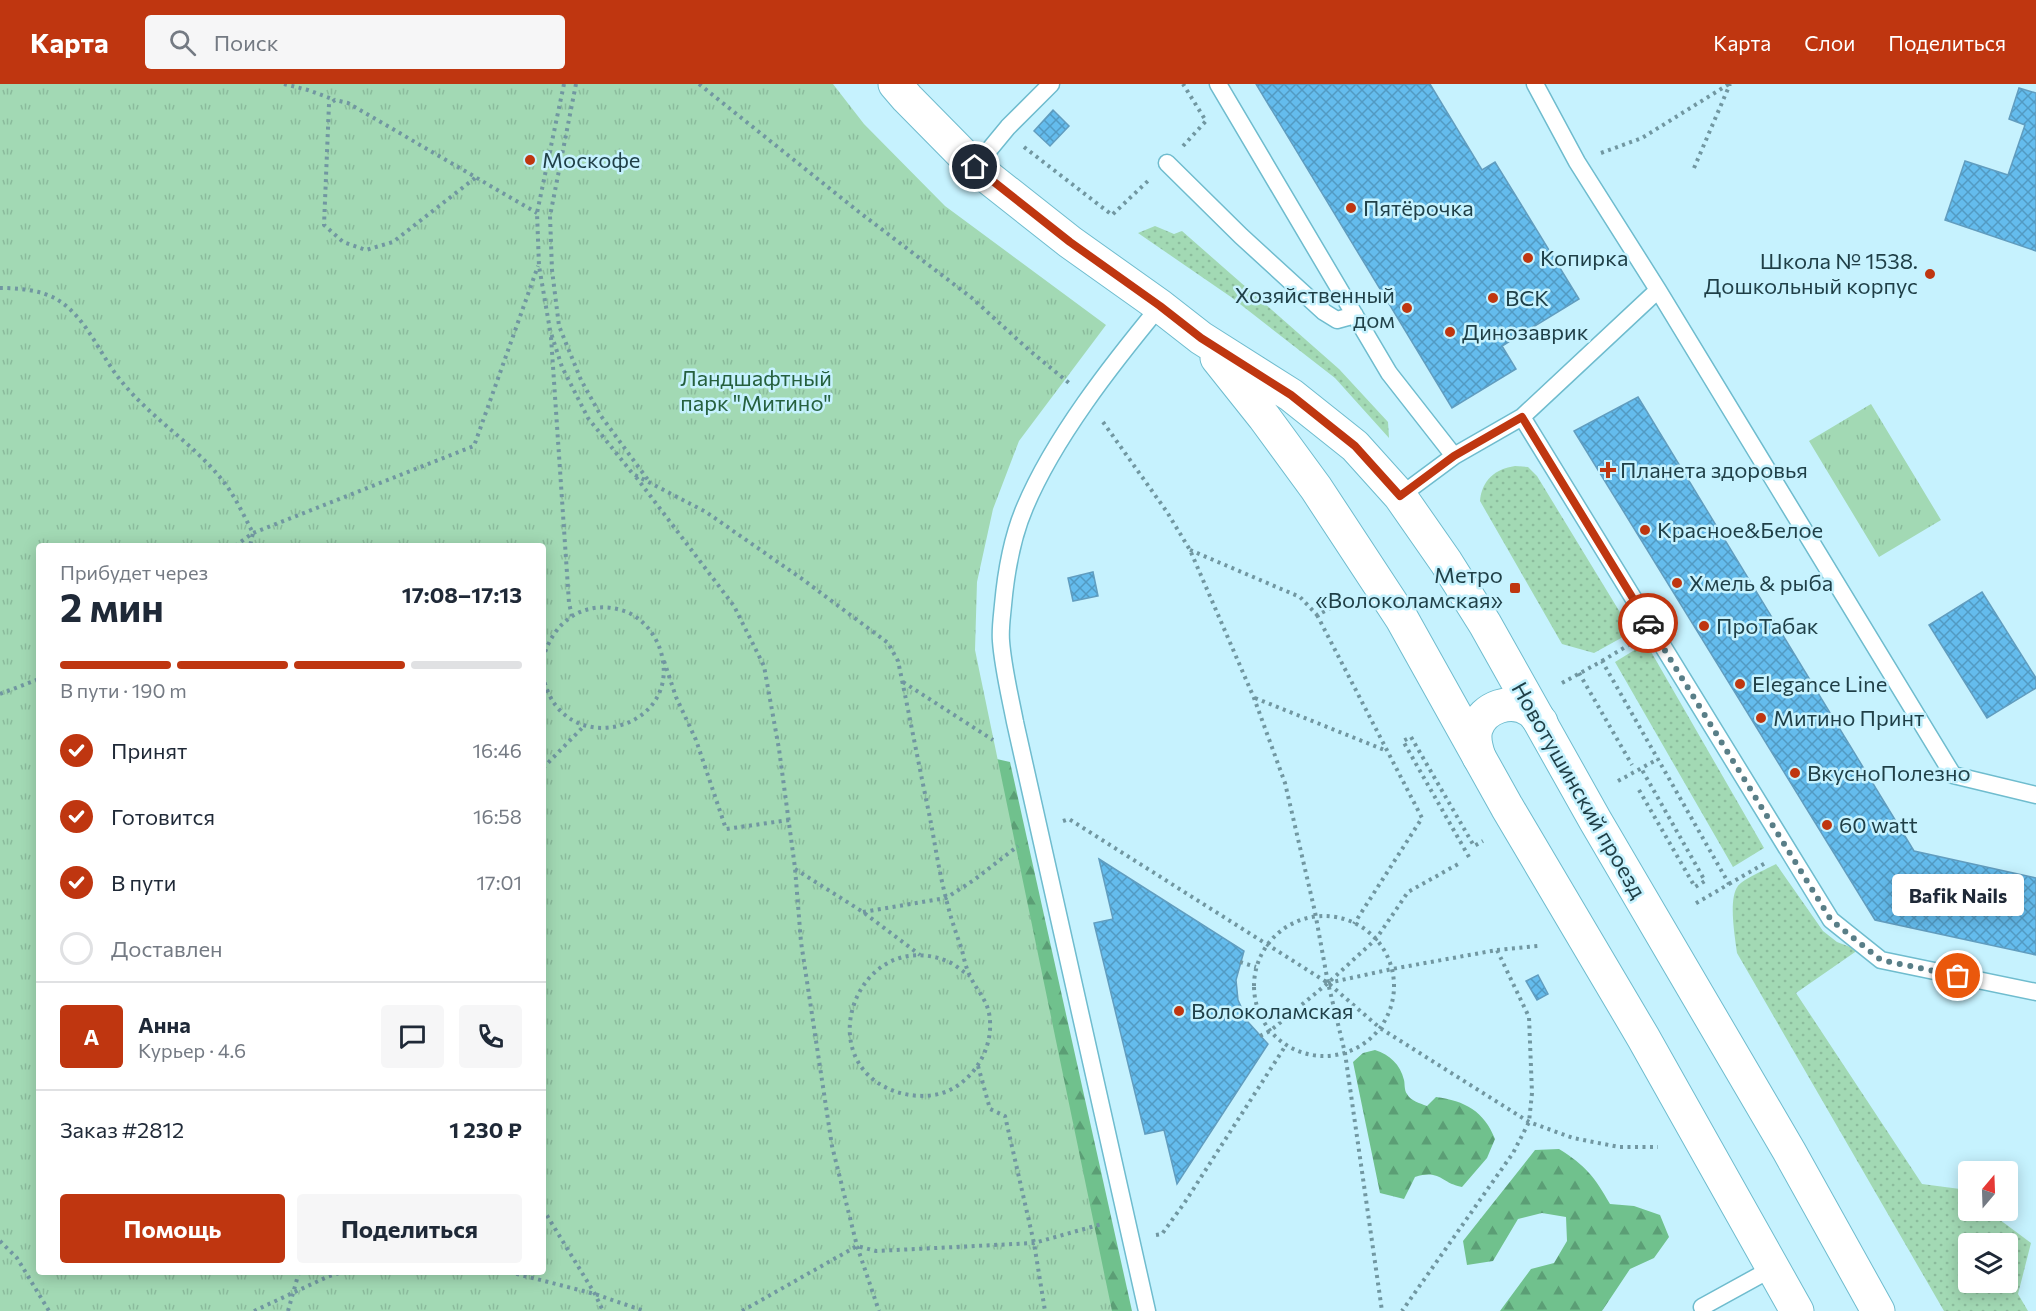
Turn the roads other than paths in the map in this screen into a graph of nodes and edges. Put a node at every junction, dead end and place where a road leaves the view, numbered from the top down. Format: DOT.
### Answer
graph roads {
  1 [pos="895,84"];
  2 [pos="1050,84"];
  3 [pos="1218,84"];
  4 [pos="1535,84"];
  5 [pos="1167,163"];
  6 [pos="975,167"];
  7 [pos="1658,290"];
  8 [pos="1160,306"];
  9 [pos="1355,315"];
  10 [pos="1201,338"];
  11 [pos="1522,417"];
  12 [pos="1454,456"];
  13 [pos="1400,496"];
  14 [pos="1540,722"];
  15 [pos="1479,757"];
  16 [pos="2036,795"];
  17 [pos="2036,992"];
  18 [pos="1773,1268"];
  19 [pos="1147,1311"];
  20 [pos="1704,1311"];
  21 [pos="1797,1311"];
  22 [pos="1878,1311"];
  1 -- 6 [label="main road, Новотушинский проезд"];
  2 -- 6 [label="lane"];
  3 -- 9 [label="lane"];
  4 -- 7 [label="lane"];
  5 -- 9 [label="lane"];
  6 -- 8 [label="main road, Новотушинский проезд"];
  7 -- 11 [label="lane"];
  7 -- 16 [label="lane"];
  8 -- 10 [label="main road, Новотушинский проезд"];
  8 -- 19 [label="lane"];
  9 -- 12 [label="lane"];
  10 -- 13 [label="main road, Новотушинский проезд"];
  10 -- 15 [label="main road, Новотушинский проезд"];
  11 -- 12 [label="lane"];
  11 -- 17 [label="lane"];
  12 -- 13 [label="lane"];
  13 -- 14 [label="main road, Новотушинский проезд"];
  14 -- 15 [label="main road"];
  14 -- 22 [label="main road, Новотушинский проезд"];
  15 -- 18 [label="main road, Новотушинский проезд"];
  18 -- 20 [label="lane"];
  18 -- 21 [label="main road, Новотушинский проезд"];
}
